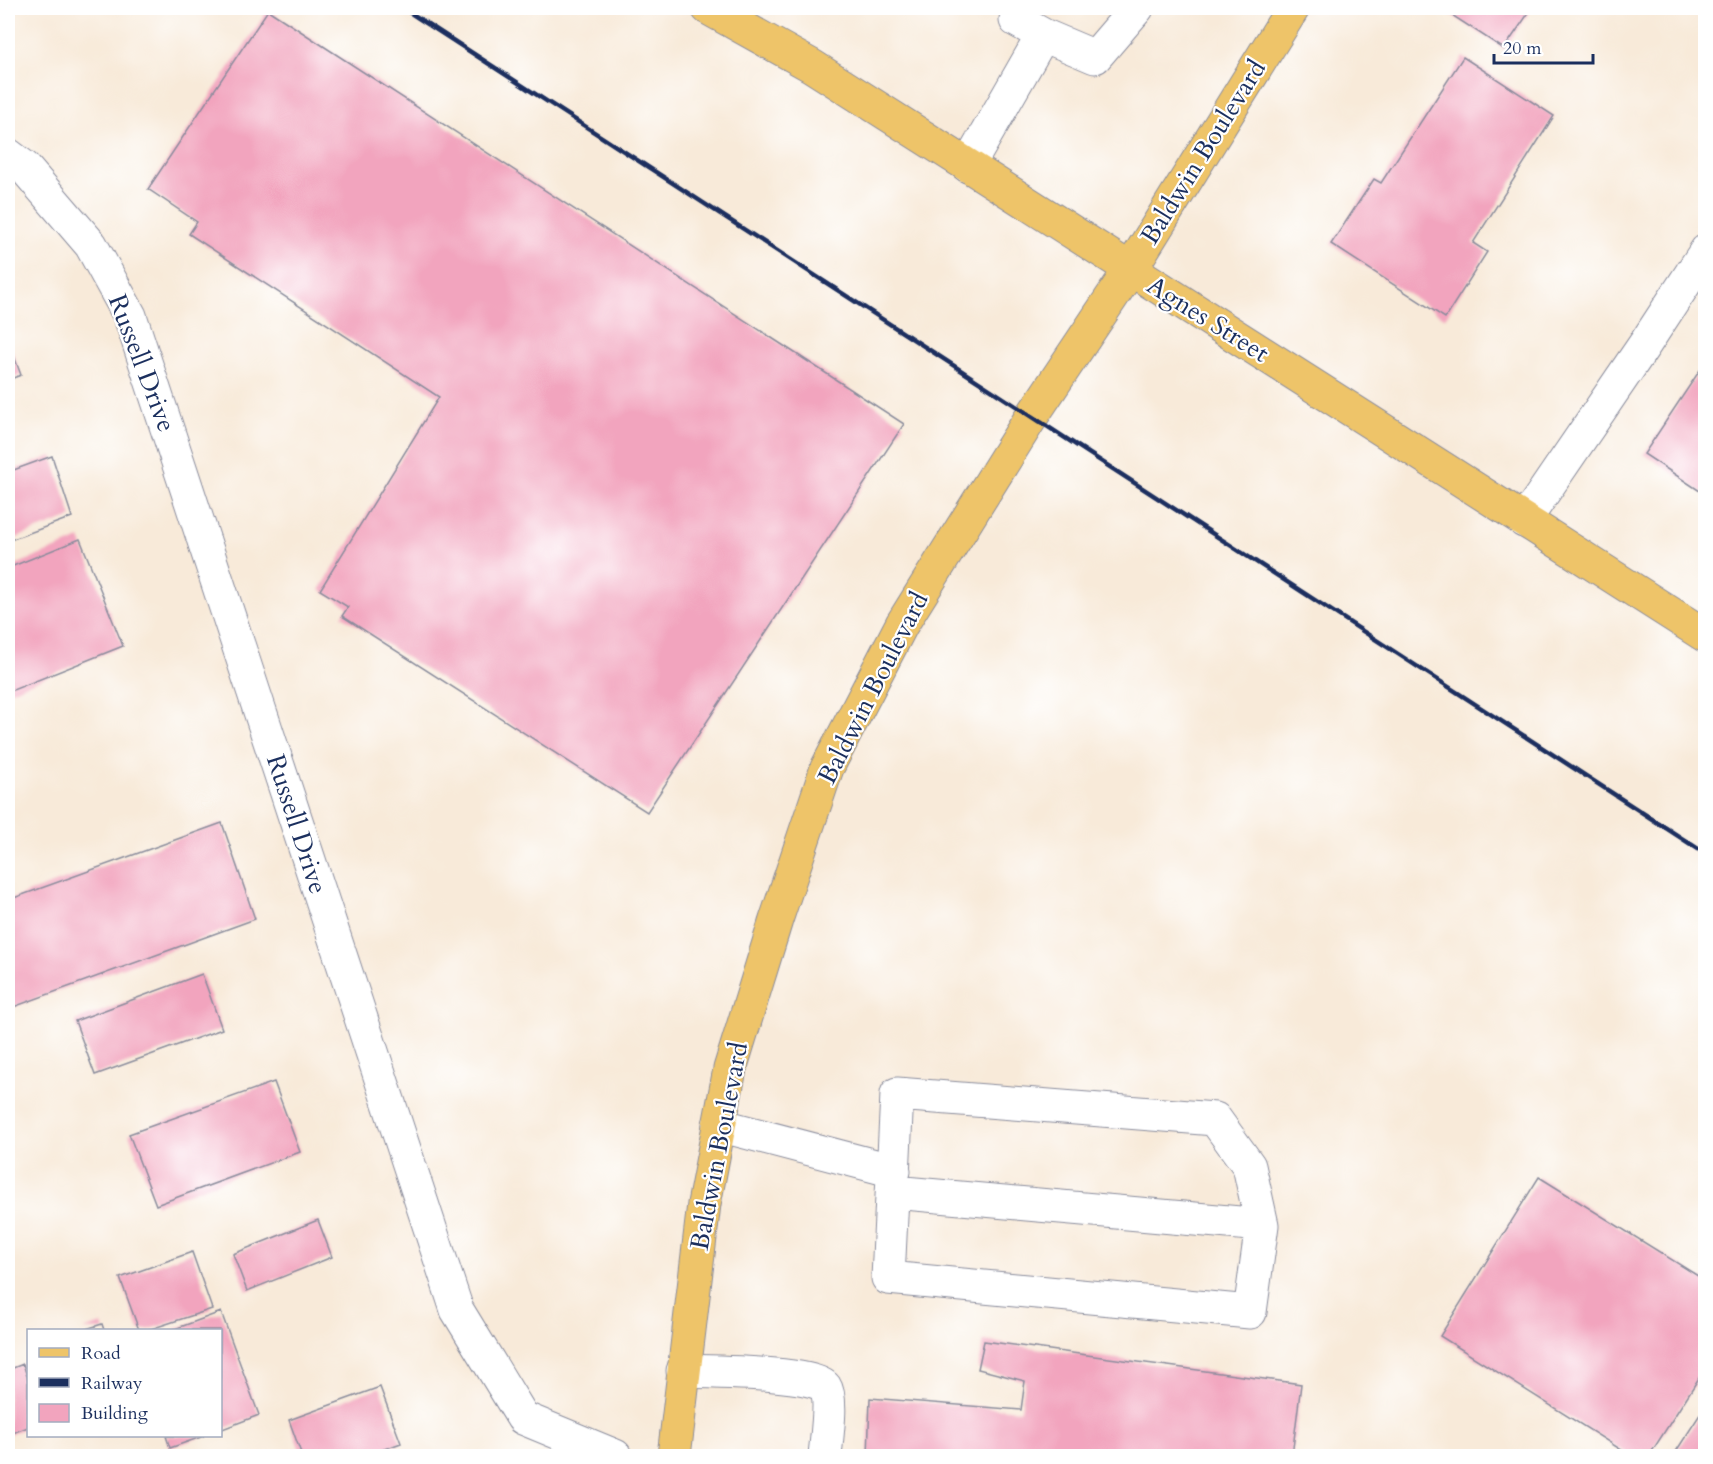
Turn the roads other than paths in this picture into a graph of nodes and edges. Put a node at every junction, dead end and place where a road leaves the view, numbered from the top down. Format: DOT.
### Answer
graph roads {
  1 [pos="708,8"];
  2 [pos="1021,8"];
  3 [pos="1137,8"];
  4 [pos="1293,8"];
  5 [pos="1043,35"];
  6 [pos="8,155"];
  7 [pos="968,166"];
  8 [pos="1706,250"];
  9 [pos="1130,270"];
  10 [pos="1524,521"];
  11 [pos="1706,636"];
  12 [pos="719,1125"];
  13 [pos="893,1181"];
  14 [pos="1262,1225"];
  15 [pos="683,1371"];
  16 [pos="615,1456"];
  17 [pos="674,1456"];
  18 [pos="825,1456"];
  1 -- 7 [label="main road, Agnes Street"];
  2 -- 5 [label="street"];
  3 -- 5 [label="street"];
  4 -- 9 [label="main road, Baldwin Boulevard"];
  5 -- 7 [label="street"];
  6 -- 16 [label="street, Russell Drive"];
  7 -- 9 [label="main road, Agnes Street"];
  8 -- 10 [label="street"];
  9 -- 10 [label="main road, Agnes Street"];
  9 -- 12 [label="main road, Baldwin Boulevard"];
  10 -- 11 [label="main road, Agnes Street"];
  12 -- 13 [label="street"];
  12 -- 15 [label="main road, Baldwin Boulevard"];
  13 -- 14 [label="street"];
  13 -- 14 [label="street"];
  13 -- 14 [label="street"];
  15 -- 17 [label="main road, Baldwin Boulevard"];
  15 -- 18 [label="street"];
}
